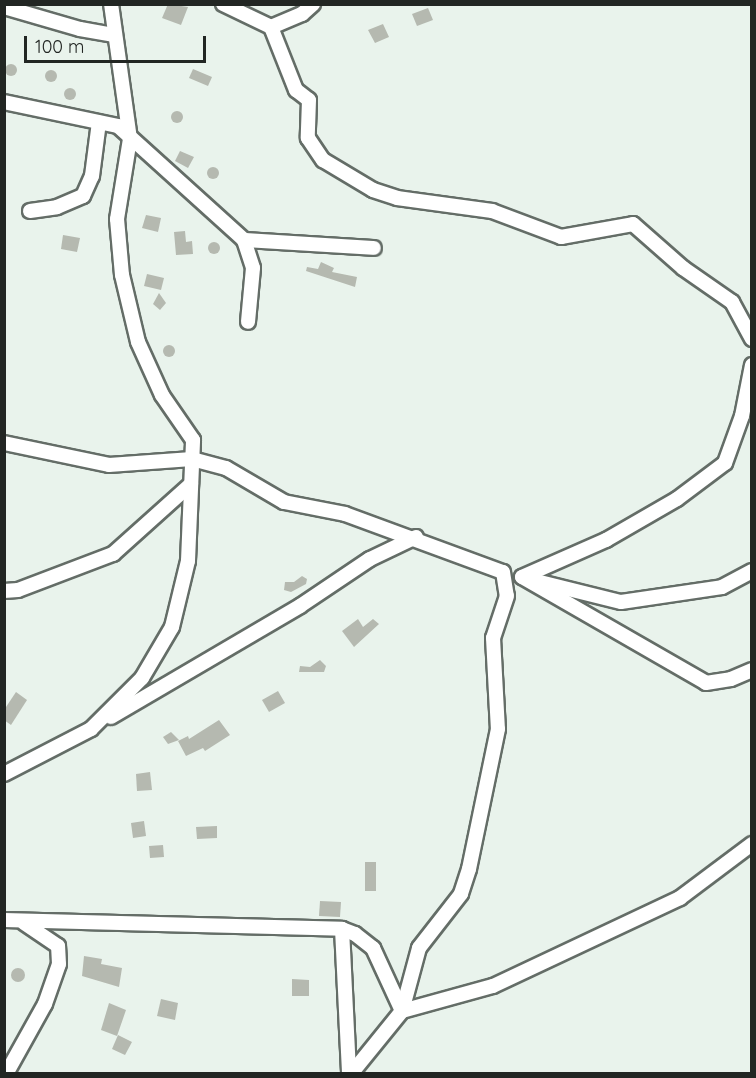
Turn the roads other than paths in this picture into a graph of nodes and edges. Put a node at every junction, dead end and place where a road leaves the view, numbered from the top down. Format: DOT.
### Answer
graph roads {
  1 [pos="111,4"];
  2 [pos="223,4"];
  3 [pos="313,4"];
  4 [pos="4,7"];
  5 [pos="271,27"];
  6 [pos="114,34"];
  7 [pos="4,102"];
  8 [pos="99,122"];
  9 [pos="130,139"];
  10 [pos="30,211"];
  11 [pos="244,240"];
  12 [pos="374,248"];
  13 [pos="248,322"];
  14 [pos="752,339"];
  15 [pos="752,365"];
  16 [pos="4,443"];
  17 [pos="192,459"];
  18 [pos="191,484"];
  19 [pos="416,537"];
  20 [pos="752,571"];
  21 [pos="503,572"];
  22 [pos="522,577"];
  23 [pos="4,591"];
  24 [pos="752,670"];
  25 [pos="91,729"];
  26 [pos="4,774"];
  27 [pos="752,844"];
  28 [pos="4,920"];
  29 [pos="20,921"];
  30 [pos="342,929"];
  31 [pos="402,1011"];
  32 [pos="6,1074"];
  33 [pos="350,1074"];
  1 -- 6 [label="street"];
  2 -- 5 [label="street"];
  3 -- 5 [label="street"];
  4 -- 6 [label="street"];
  5 -- 14 [label="street"];
  6 -- 9 [label="street"];
  7 -- 8 [label="street"];
  8 -- 9 [label="street"];
  8 -- 10 [label="street"];
  9 -- 11 [label="street"];
  9 -- 17 [label="street"];
  11 -- 12 [label="street"];
  11 -- 13 [label="street"];
  15 -- 22 [label="street"];
  16 -- 17 [label="street"];
  17 -- 18 [label="street"];
  17 -- 19 [label="street"];
  18 -- 23 [label="street"];
  18 -- 25 [label="street"];
  19 -- 21 [label="street"];
  19 -- 25 [label="street"];
  20 -- 22 [label="street"];
  21 -- 22 [label="street"];
  21 -- 31 [label="street"];
  22 -- 24 [label="street"];
  25 -- 26 [label="street"];
  27 -- 31 [label="street"];
  28 -- 29 [label="street"];
  29 -- 30 [label="street"];
  29 -- 32 [label="street"];
  30 -- 31 [label="street"];
  30 -- 33 [label="street"];
  31 -- 33 [label="street"];
}
